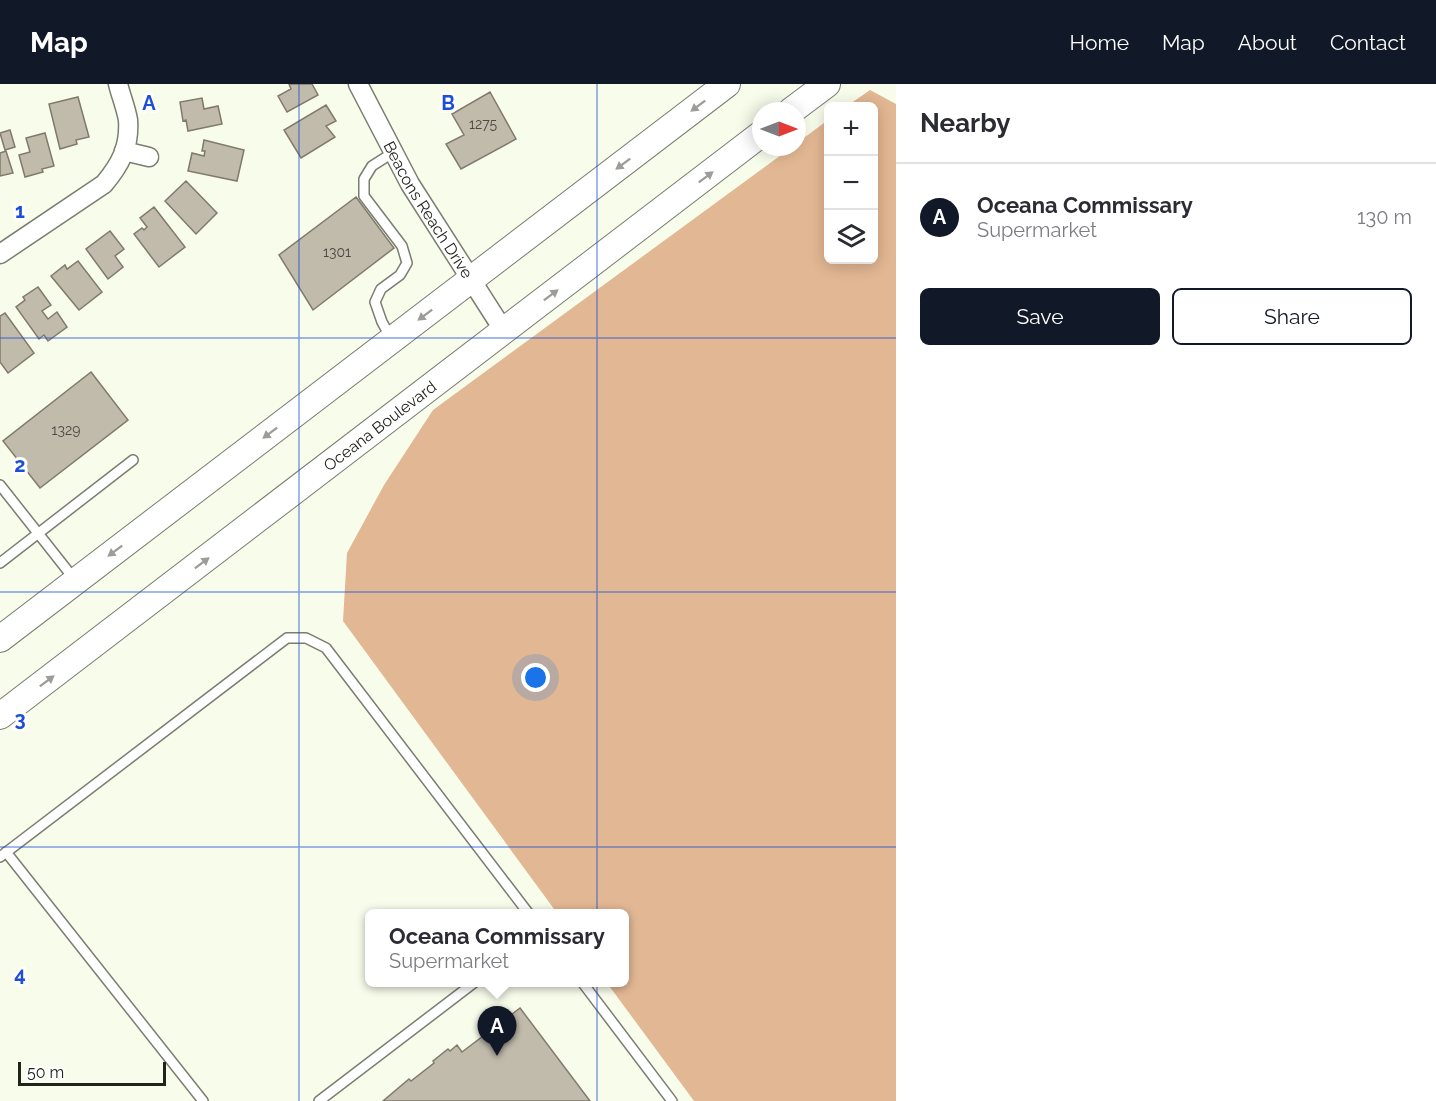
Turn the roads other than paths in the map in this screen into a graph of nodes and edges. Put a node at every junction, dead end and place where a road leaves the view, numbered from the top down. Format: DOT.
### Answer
graph roads {
  1 [pos="118,84"];
  2 [pos="358,84"];
  3 [pos="727,84"];
  4 [pos="827,84"];
  5 [pos="803,102"];
  6 [pos="752,141"];
  7 [pos="124,151"];
  8 [pos="394,152"];
  9 [pos="149,157"];
  10 [pos="0,254"];
  11 [pos="472,279"];
  12 [pos="504,331"];
  13 [pos="392,340"];
  14 [pos="133,460"];
  15 [pos="0,485"];
  16 [pos="38,534"];
  17 [pos="0,563"];
  18 [pos="76,581"];
  19 [pos="0,639"];
  20 [pos="0,716"];
  21 [pos="3,855"];
  22 [pos="525,909"];
  23 [pos="468,987"];
  24 [pos="586,987"];
  25 [pos="203,1101"];
  26 [pos="319,1101"];
  27 [pos="672,1101"];
  1 -- 7 [label="street"];
  2 -- 8 [label="street, Beacons Reach Drive"];
  3 -- 11 [label="main road, one-way"];
  4 -- 5 [label="main road"];
  12 -- 6 [label="main road, Oceana Boulevard, one-way"];
  7 -- 9 [label="street"];
  7 -- 10 [label="street"];
  8 -- 11 [label="street, Beacons Reach Drive"];
  8 -- 13 [label="lane"];
  11 -- 12 [label="street, Beacons Reach Drive"];
  11 -- 13 [label="main road, one-way"];
  20 -- 12 [label="main road, Oceana Boulevard, one-way"];
  13 -- 18 [label="main road, one-way"];
  14 -- 16 [label="lane"];
  15 -- 16 [label="lane"];
  16 -- 17 [label="lane"];
  16 -- 18 [label="lane"];
  18 -- 19 [label="main road"];
  21 -- 22 [label="lane"];
  21 -- 25 [label="lane"];
  23 -- 26 [label="lane"];
  24 -- 27 [label="lane"];
}
